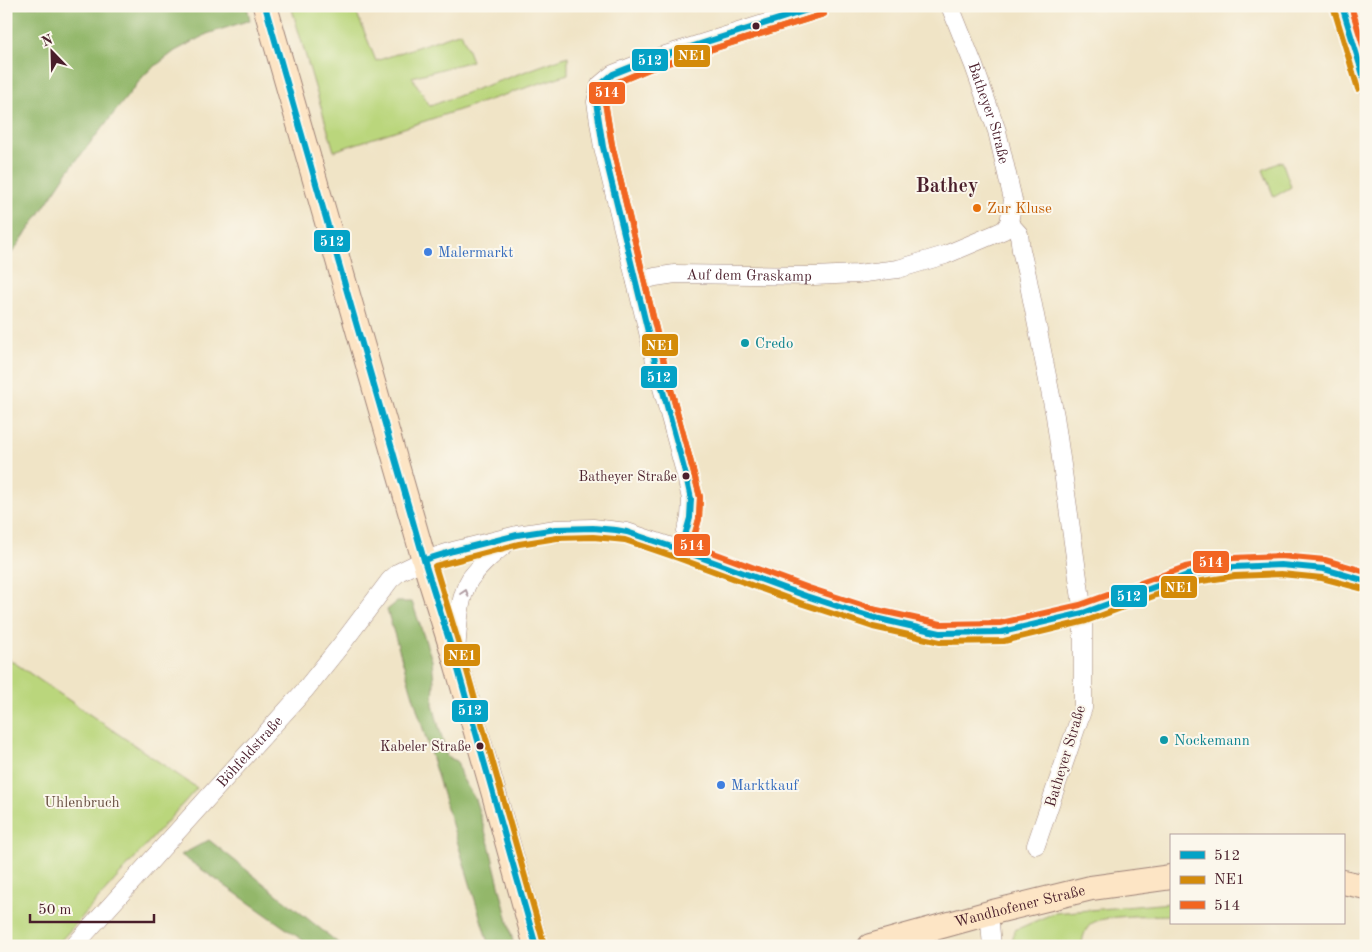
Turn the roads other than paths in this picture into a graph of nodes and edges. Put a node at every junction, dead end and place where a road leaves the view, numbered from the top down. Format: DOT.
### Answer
graph roads {
  1 [pos="265,6"];
  2 [pos="821,6"];
  3 [pos="950,6"];
  4 [pos="1342,6"];
  5 [pos="1366,86"];
  6 [pos="1010,223"];
  7 [pos="636,282"];
  8 [pos="517,535"];
  9 [pos="682,550"];
  10 [pos="424,560"];
  11 [pos="1366,581"];
  12 [pos="1083,613"];
  13 [pos="455,659"];
  14 [pos="1036,845"];
  15 [pos="1170,877"];
  16 [pos="1344,882"];
  17 [pos="1366,887"];
  18 [pos="989,913"];
  19 [pos="74,946"];
  20 [pos="536,946"];
  21 [pos="870,946"];
  22 [pos="992,946"];
  1 -- 10 [label="main road"];
  2 -- 7 [label="street"];
  3 -- 6 [label="street, Batheyer Straße"];
  4 -- 5 [label="street"];
  6 -- 7 [label="street, Auf dem Graskamp"];
  6 -- 12 [label="street, Batheyer Straße"];
  7 -- 9 [label="street"];
  8 -- 9 [label="street"];
  8 -- 10 [label="street"];
  13 -- 8 [label="street, one-way"];
  9 -- 12 [label="street"];
  10 -- 13 [label="main road"];
  10 -- 19 [label="street, Böhfeldstraße"];
  11 -- 12 [label="street"];
  12 -- 14 [label="street, Batheyer Straße"];
  13 -- 20 [label="main road"];
  15 -- 18 [label="main road, Wandhofener Straße"];
  16 -- 17 [label="main road"];
  18 -- 21 [label="main road, Wandhofener Straße"];
  18 -- 22 [label="street"];
}
